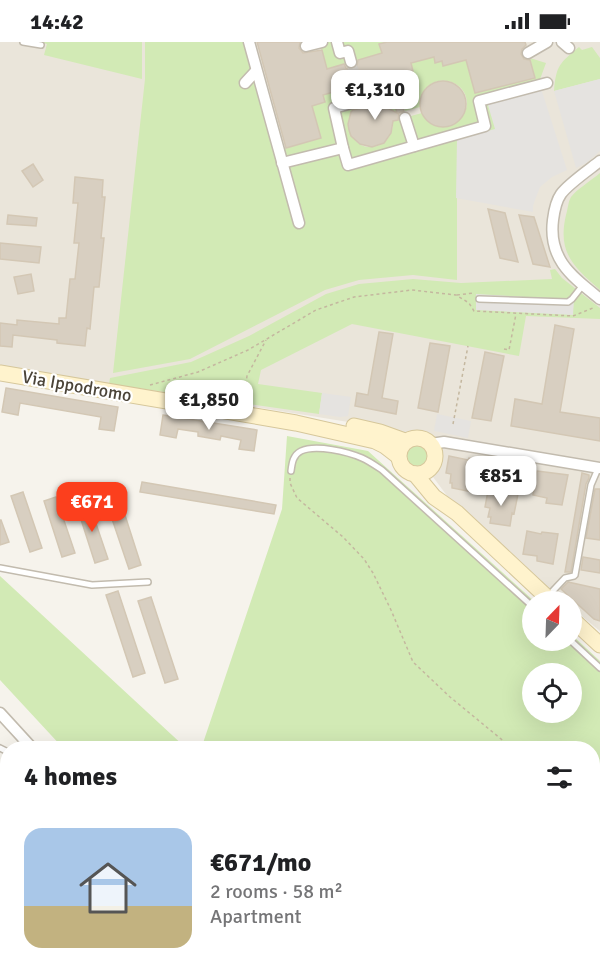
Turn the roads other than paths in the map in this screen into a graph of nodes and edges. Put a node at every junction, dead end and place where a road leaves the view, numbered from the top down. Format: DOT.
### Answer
graph roads {
  1 [pos="23,42"];
  2 [pos="249,42"];
  3 [pos="322,42"];
  4 [pos="336,42"];
  5 [pos="541,44"];
  6 [pos="41,45"];
  7 [pos="306,46"];
  8 [pos="528,53"];
  9 [pos="351,62"];
  10 [pos="256,71"];
  11 [pos="245,83"];
  12 [pos="547,83"];
  13 [pos="358,86"];
  14 [pos="405,118"];
  15 [pos="414,146"];
  16 [pos="343,148"];
  17 [pos="600,161"];
  18 [pos="282,163"];
  19 [pos="299,223"];
  20 [pos="583,285"];
  21 [pos="479,299"];
  22 [pos="600,299"];
  23 [pos="0,373"];
  24 [pos="296,423"];
  25 [pos="405,441"];
  26 [pos="431,444"];
  27 [pos="398,456"];
  28 [pos="599,469"];
  29 [pos="291,471"];
  30 [pos="422,472"];
  31 [pos="0,568"];
  32 [pos="148,582"];
  33 [pos="541,591"];
  34 [pos="556,591"];
  35 [pos="522,597"];
  36 [pos="582,628"];
  37 [pos="600,645"];
  38 [pos="582,651"];
  39 [pos="600,668"];
  40 [pos="0,713"];
  41 [pos="26,741"];
  1 -- 6 [label="lane"];
  2 -- 10 [label="street"];
  3 -- 7 [label="street"];
  4 -- 9 [label="street"];
  5 -- 8 [label="street"];
  10 -- 11 [label="street"];
  10 -- 18 [label="street"];
  12 -- 15 [label="street"];
  13 -- 16 [label="street"];
  14 -- 15 [label="street"];
  15 -- 16 [label="street"];
  16 -- 18 [label="street"];
  17 -- 20 [label="street"];
  18 -- 19 [label="street"];
  20 -- 21 [label="lane"];
  20 -- 22 [label="street"];
  23 -- 24 [label="street, Via Ippodromo"];
  24 -- 25 [label="street, Via Ippodromo"];
  24 -- 27 [label="street, Via Ippodromo"];
  25 -- 26 [label="street"];
  25 -- 27 [label="street"];
  26 -- 28 [label="street"];
  26 -- 30 [label="street"];
  27 -- 30 [label="street"];
  28 -- 34 [label="lane"];
  29 -- 35 [label="lane"];
  30 -- 33 [label="street"];
  31 -- 32 [label="lane"];
  36 -- 37 [label="street"];
  38 -- 39 [label="lane"];
  40 -- 41 [label="street"];
}
